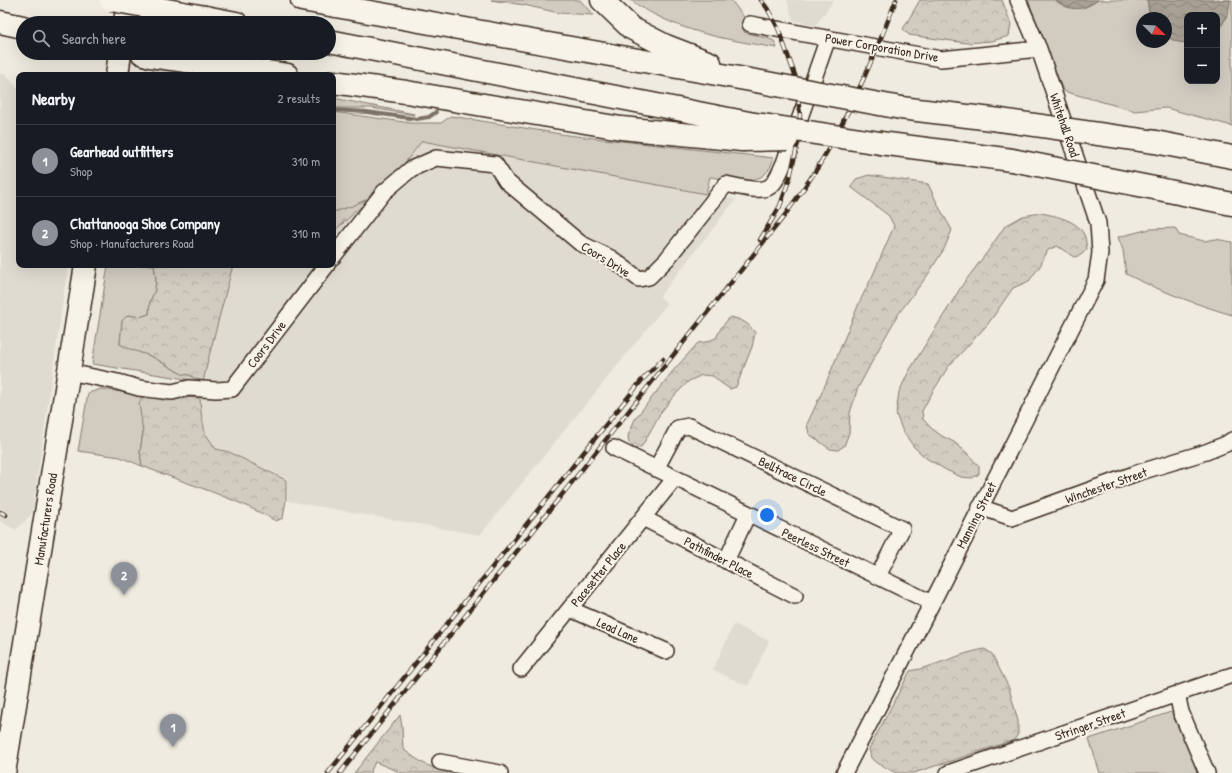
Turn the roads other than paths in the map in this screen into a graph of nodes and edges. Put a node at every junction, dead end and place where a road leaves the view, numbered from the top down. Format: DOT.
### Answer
graph roads {
  1 [pos="111,0"];
  2 [pos="128,0"];
  3 [pos="302,0"];
  4 [pos="602,0"];
  5 [pos="1018,0"];
  6 [pos="126,16"];
  7 [pos="199,16"];
  8 [pos="750,24"];
  9 [pos="828,38"];
  10 [pos="336,43"];
  11 [pos="1039,49"];
  12 [pos="119,60"];
  13 [pos="179,60"];
  14 [pos="117,72"];
  15 [pos="265,72"];
  16 [pos="756,81"];
  17 [pos="336,82"];
  18 [pos="746,131"];
  19 [pos="1232,157"];
  20 [pos="1232,204"];
  21 [pos="336,253"];
  22 [pos="1100,253"];
  23 [pos="86,268"];
  24 [pos="325,268"];
  25 [pos="69,372"];
  26 [pos="1232,440"];
  27 [pos="614,448"];
  28 [pos="656,469"];
  29 [pos="675,478"];
  30 [pos="980,507"];
  31 [pos="748,514"];
  32 [pos="643,518"];
  33 [pos="726,561"];
  34 [pos="878,576"];
  35 [pos="795,596"];
  36 [pos="932,603"];
  37 [pos="570,609"];
  38 [pos="666,651"];
  39 [pos="521,669"];
  40 [pos="1232,675"];
  41 [pos="1177,694"];
  42 [pos="440,762"];
  43 [pos="4,773"];
  44 [pos="500,773"];
  45 [pos="844,773"];
  46 [pos="948,773"];
  47 [pos="1207,773"];
  1 -- 7 [label="main road, bridge"];
  2 -- 6 [label="main road"];
  3 -- 16 [label="main road"];
  4 -- 16 [label="main road"];
  5 -- 11 [label="street, Whitehall Road"];
  8 -- 9 [label="street, Power Corporation Drive"];
  9 -- 11 [label="street, Power Corporation Drive"];
  9 -- 21 [label="street, Coors Drive"];
  10 -- 18 [label="main road"];
  11 -- 22 [label="street, Whitehall Road"];
  12 -- 14 [label="main road"];
  13 -- 15 [label="main road"];
  16 -- 19 [label="main road, bridge"];
  17 -- 18 [label="main road"];
  18 -- 20 [label="main road, bridge"];
  22 -- 30 [label="street, Manning Street"];
  23 -- 25 [label="main road, Manufacturers Road"];
  24 -- 25 [label="street, Coors Drive"];
  25 -- 43 [label="main road, Manufacturers Road"];
  26 -- 30 [label="street, Winchester Street"];
  27 -- 28 [label="street, Peerless Street"];
  28 -- 29 [label="street, Peerless Street"];
  28 -- 34 [label="street, Belltrace Circle"];
  29 -- 31 [label="street, Peerless Street"];
  29 -- 32 [label="street, Pacesetter Place"];
  30 -- 36 [label="street, Manning Street"];
  31 -- 33 [label="street"];
  31 -- 34 [label="street, Peerless Street"];
  32 -- 33 [label="street, Pathfinder Place"];
  32 -- 37 [label="street, Pacesetter Place"];
  33 -- 35 [label="street, Pathfinder Place"];
  34 -- 36 [label="street, Peerless Street"];
  36 -- 45 [label="street, Manning Street"];
  37 -- 38 [label="street, Lead Lane"];
  37 -- 39 [label="street, Pacesetter Place"];
  40 -- 41 [label="street, Stringer Street"];
  41 -- 46 [label="street, Stringer Street"];
  41 -- 47 [label="street"];
  42 -- 44 [label="street"];
}
